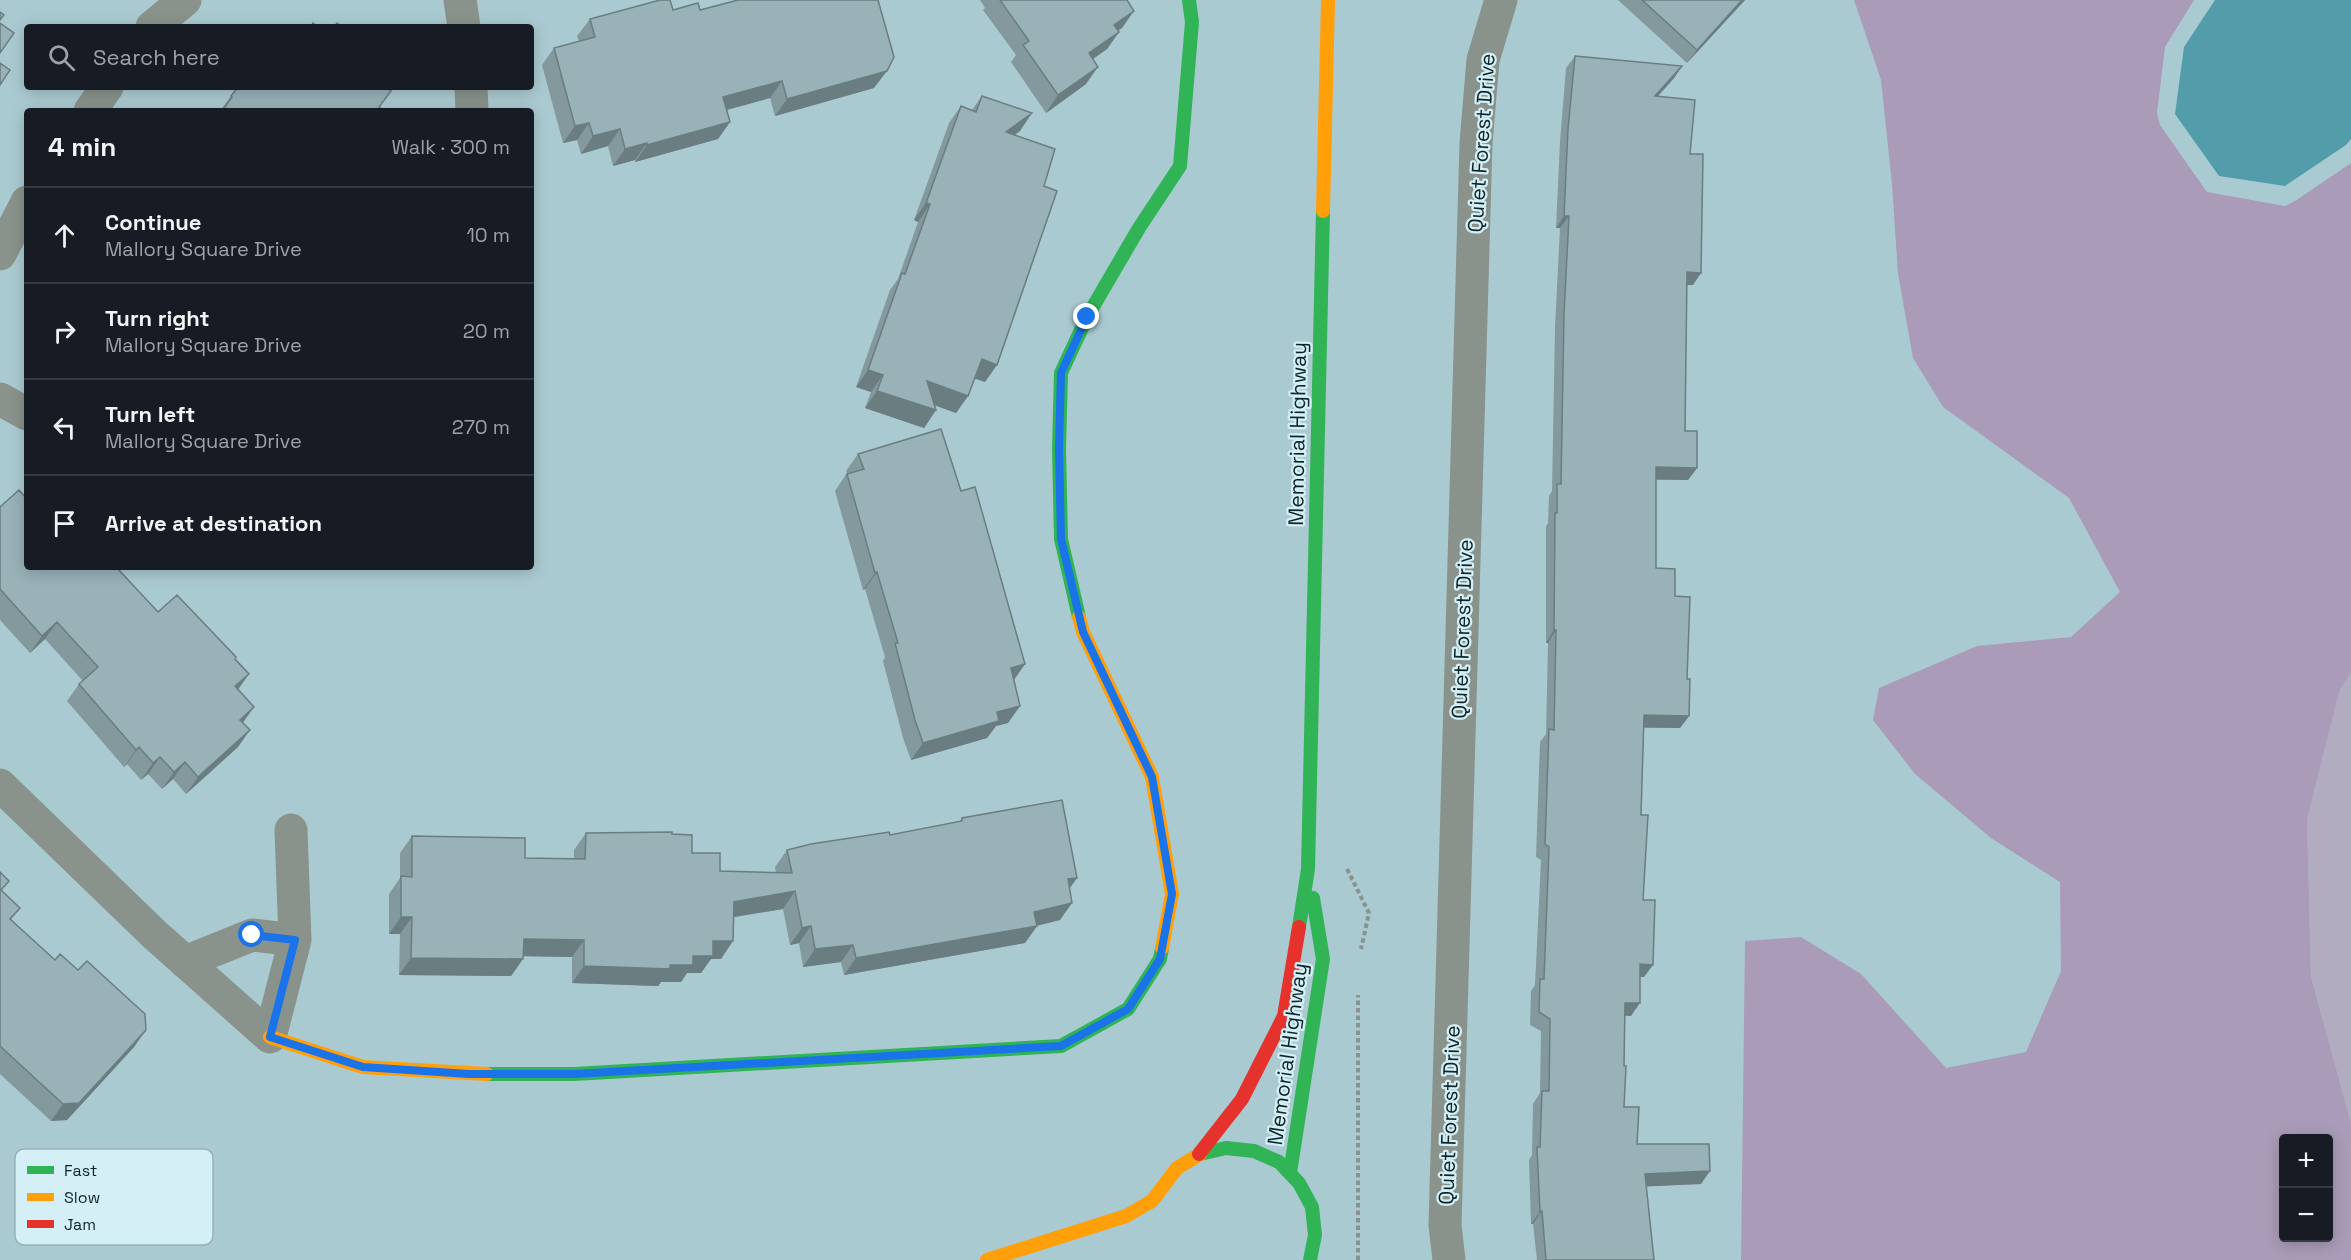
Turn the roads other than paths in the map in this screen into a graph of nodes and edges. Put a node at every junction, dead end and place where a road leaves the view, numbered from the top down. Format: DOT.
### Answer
graph roads {
  1 [pos="185,0"];
  2 [pos="460,0"];
  3 [pos="1189,0"];
  4 [pos="1328,0"];
  5 [pos="1501,0"];
  6 [pos="156,24"];
  7 [pos="464,24"];
  8 [pos="105,90"];
  9 [pos="471,90"];
  10 [pos="92,108"];
  11 [pos="472,108"];
  12 [pos="24,208"];
  13 [pos="0,254"];
  14 [pos="0,399"];
  15 [pos="24,412"];
  16 [pos="0,785"];
  17 [pos="291,830"];
  18 [pos="1308,869"];
  19 [pos="295,940"];
  20 [pos="185,962"];
  21 [pos="270,1037"];
  22 [pos="1199,1154"];
  23 [pos="1290,1173"];
  24 [pos="987,1260"];
  25 [pos="1310,1260"];
  26 [pos="1449,1260"];
  1 -- 6 [label="street"];
  2 -- 7 [label="street"];
  3 -- 21 [label="street"];
  4 -- 18 [label="street, Memorial Highway"];
  5 -- 26 [label="street, Quiet Forest Drive"];
  8 -- 10 [label="street"];
  9 -- 11 [label="street"];
  12 -- 13 [label="street"];
  14 -- 15 [label="street"];
  16 -- 20 [label="street"];
  17 -- 19 [label="street"];
  18 -- 22 [label="street, Memorial Highway"];
  18 -- 23 [label="street, Memorial Highway"];
  19 -- 20 [label="street"];
  19 -- 21 [label="street"];
  20 -- 21 [label="street"];
  22 -- 23 [label="street"];
  22 -- 24 [label="street"];
  23 -- 25 [label="street"];
}
